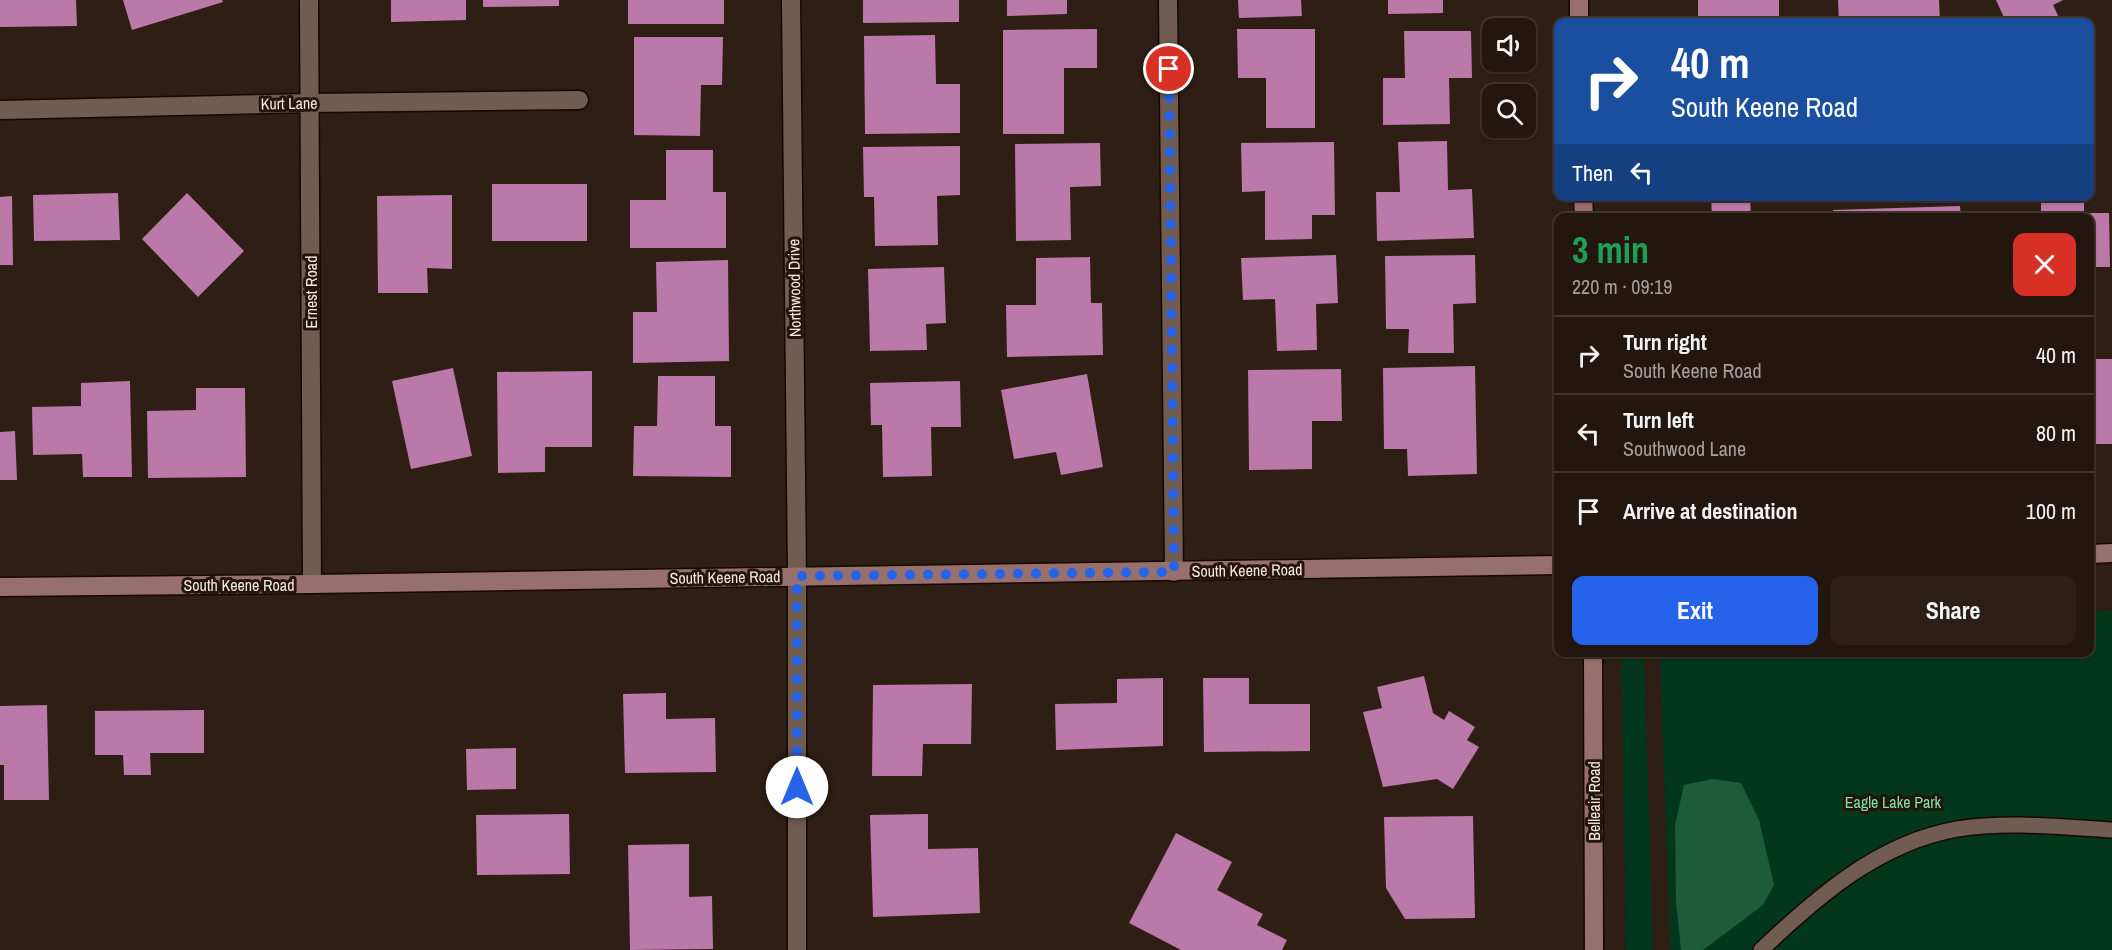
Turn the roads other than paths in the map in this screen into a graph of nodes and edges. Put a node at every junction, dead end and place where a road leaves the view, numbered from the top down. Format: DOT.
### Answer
graph roads {
  1 [pos="309,0"];
  2 [pos="791,0"];
  3 [pos="1168,0"];
  4 [pos="1579,0"];
  5 [pos="1579,18"];
  6 [pos="579,100"];
  7 [pos="310,103"];
  8 [pos="0,110"];
  9 [pos="2112,553"];
  10 [pos="2094,554"];
  11 [pos="1554,565"];
  12 [pos="1174,572"];
  13 [pos="797,576"];
  14 [pos="312,584"];
  15 [pos="0,587"];
  16 [pos="1593,657"];
  17 [pos="2112,830"];
  18 [pos="797,950"];
  19 [pos="1594,950"];
  20 [pos="1761,950"];
  1 -- 7 [label="street, Ernest Road"];
  2 -- 13 [label="street, Northwood Drive"];
  3 -- 12 [label="street"];
  4 -- 5 [label="main road"];
  6 -- 7 [label="street, Kurt Lane"];
  7 -- 8 [label="street, Kurt Lane"];
  7 -- 14 [label="street, Ernest Road"];
  9 -- 10 [label="main road"];
  11 -- 12 [label="main road, South Keene Road"];
  12 -- 13 [label="main road, South Keene Road"];
  13 -- 14 [label="main road, South Keene Road"];
  13 -- 18 [label="street, Northwood Drive"];
  14 -- 15 [label="main road, South Keene Road"];
  16 -- 19 [label="main road, Belleair Road"];
  17 -- 20 [label="lane"];
}
